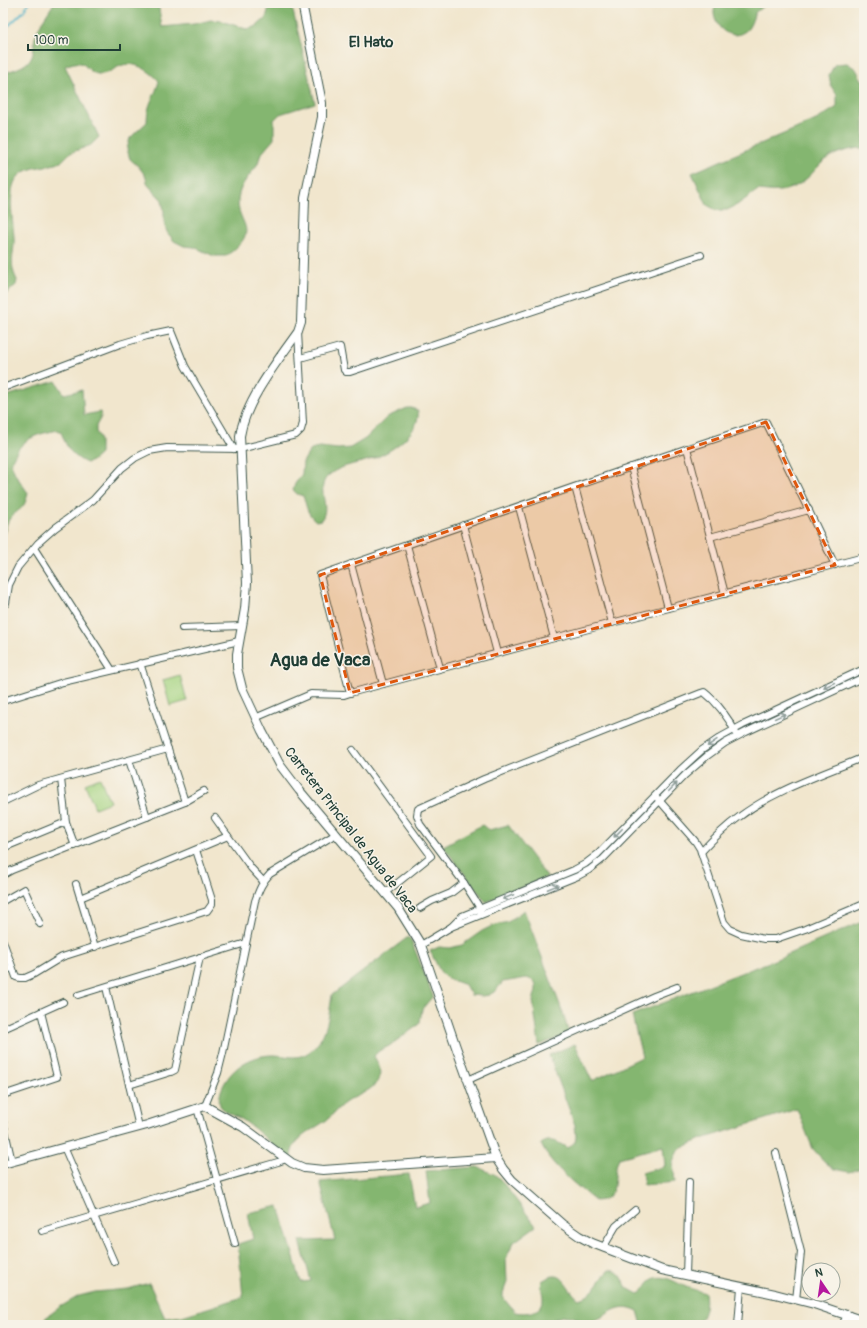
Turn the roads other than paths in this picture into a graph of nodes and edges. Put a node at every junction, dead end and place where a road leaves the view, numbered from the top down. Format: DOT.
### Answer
graph roads {
  1 [pos="302,3"];
  2 [pos="700,255"];
  3 [pos="298,332"];
  4 [pos="300,358"];
  5 [pos="3,388"];
  6 [pos="687,448"];
  7 [pos="237,449"];
  8 [pos="631,467"];
  9 [pos="575,487"];
  10 [pos="519,507"];
  11 [pos="809,510"];
  12 [pos="464,526"];
  13 [pos="710,537"];
  14 [pos="407,545"];
  15 [pos="34,548"];
  16 [pos="864,557"];
  17 [pos="351,564"];
  18 [pos="835,565"];
  19 [pos="725,594"];
  20 [pos="6,603"];
  21 [pos="668,608"];
  22 [pos="612,623"];
  23 [pos="242,626"];
  24 [pos="182,628"];
  25 [pos="554,638"];
  26 [pos="239,642"];
  27 [pos="497,653"];
  28 [pos="140,663"];
  29 [pos="440,668"];
  30 [pos="864,669"];
  31 [pos="112,670"];
  32 [pos="864,677"];
  33 [pos="382,684"];
  34 [pos="350,693"];
  35 [pos="3,701"];
  36 [pos="255,718"];
  37 [pos="734,730"];
  38 [pos="738,736"];
  39 [pos="168,749"];
  40 [pos="353,750"];
  41 [pos="864,757"];
  42 [pos="129,760"];
  43 [pos="61,779"];
  44 [pos="204,791"];
  45 [pos="655,796"];
  46 [pos="660,801"];
  47 [pos="3,802"];
  48 [pos="184,802"];
  49 [pos="147,817"];
  50 [pos="215,818"];
  51 [pos="66,822"];
  52 [pos="336,834"];
  53 [pos="228,836"];
  54 [pos="74,846"];
  55 [pos="3,848"];
  56 [pos="196,850"];
  57 [pos="701,852"];
  58 [pos="3,875"];
  59 [pos="263,881"];
  60 [pos="464,883"];
  61 [pos="76,884"];
  62 [pos="385,893"];
  63 [pos="80,898"];
  64 [pos="3,901"];
  65 [pos="864,904"];
  66 [pos="420,908"];
  67 [pos="480,909"];
  68 [pos="483,916"];
  69 [pos="40,924"];
  70 [pos="451,927"];
  71 [pos="3,941"];
  72 [pos="246,943"];
  73 [pos="421,945"];
  74 [pos="95,947"];
  75 [pos="200,957"];
  76 [pos="12,968"];
  77 [pos="3,971"];
  78 [pos="106,986"];
  79 [pos="676,987"];
  80 [pos="78,996"];
  81 [pos="63,1002"];
  82 [pos="41,1012"];
  83 [pos="3,1029"];
  84 [pos="468,1080"];
  85 [pos="129,1085"];
  86 [pos="3,1095"];
  87 [pos="205,1106"];
  88 [pos="196,1108"];
  89 [pos="3,1122"];
  90 [pos="139,1127"];
  91 [pos="64,1147"];
  92 [pos="776,1153"];
  93 [pos="496,1158"];
  94 [pos="286,1159"];
  95 [pos="12,1162"];
  96 [pos="3,1164"];
  97 [pos="217,1180"];
  98 [pos="689,1182"];
  99 [pos="635,1210"];
  100 [pos="94,1216"];
  101 [pos="42,1230"];
  102 [pos="235,1244"];
  103 [pos="603,1248"];
  104 [pos="114,1262"];
  105 [pos="686,1275"];
  106 [pos="741,1287"];
  107 [pos="796,1300"];
  108 [pos="848,1314"];
  109 [pos="864,1321"];
  110 [pos="738,1325"];
  111 [pos="842,1325"];
  1 -- 3 [label="street, Carretera Principal de Agua de Vaca"];
  2 -- 4 [label="street"];
  3 -- 4 [label="street"];
  3 -- 7 [label="street, Carretera Principal de Agua de Vaca"];
  4 -- 7 [label="street"];
  5 -- 7 [label="street"];
  6 -- 8 [label="street"];
  6 -- 11 [label="street"];
  6 -- 13 [label="street"];
  7 -- 15 [label="street"];
  7 -- 23 [label="street, Carretera Principal de Agua de Vaca"];
  8 -- 9 [label="street"];
  8 -- 21 [label="street"];
  9 -- 10 [label="street"];
  9 -- 22 [label="street"];
  10 -- 12 [label="street"];
  10 -- 25 [label="street"];
  11 -- 13 [label="street"];
  11 -- 18 [label="street"];
  12 -- 14 [label="street"];
  12 -- 27 [label="street"];
  13 -- 19 [label="street"];
  14 -- 17 [label="street"];
  14 -- 29 [label="street"];
  15 -- 20 [label="street"];
  15 -- 31 [label="street"];
  16 -- 18 [label="street"];
  17 -- 33 [label="street"];
  17 -- 34 [label="street"];
  18 -- 19 [label="street"];
  19 -- 21 [label="street"];
  21 -- 22 [label="street"];
  22 -- 25 [label="street"];
  23 -- 24 [label="street"];
  23 -- 26 [label="street, Carretera Principal de Agua de Vaca"];
  25 -- 27 [label="street"];
  26 -- 28 [label="street"];
  26 -- 36 [label="street, Carretera Principal de Agua de Vaca"];
  27 -- 29 [label="street"];
  28 -- 31 [label="street"];
  28 -- 39 [label="street"];
  29 -- 33 [label="street"];
  30 -- 37 [label="street, one-way"];
  31 -- 35 [label="street"];
  38 -- 32 [label="street, one-way"];
  33 -- 34 [label="street"];
  34 -- 36 [label="street"];
  36 -- 52 [label="street, Carretera Principal de Agua de Vaca"];
  37 -- 38 [label="street"];
  37 -- 45 [label="street, one-way"];
  37 -- 60 [label="street"];
  46 -- 38 [label="street, one-way"];
  39 -- 42 [label="street"];
  39 -- 48 [label="street"];
  40 -- 62 [label="street"];
  41 -- 57 [label="street"];
  42 -- 43 [label="street"];
  42 -- 49 [label="street"];
  43 -- 47 [label="street"];
  43 -- 51 [label="street"];
  44 -- 48 [label="street"];
  45 -- 46 [label="street"];
  45 -- 67 [label="street, one-way"];
  46 -- 57 [label="street"];
  68 -- 46 [label="street, one-way"];
  48 -- 49 [label="street"];
  49 -- 54 [label="street"];
  50 -- 53 [label="street"];
  51 -- 54 [label="street"];
  51 -- 55 [label="street"];
  52 -- 59 [label="street"];
  52 -- 62 [label="street, Carretera Principal de Agua de Vaca"];
  53 -- 56 [label="street"];
  53 -- 59 [label="street"];
  54 -- 58 [label="street"];
  56 -- 63 [label="street"];
  56 -- 74 [label="street"];
  57 -- 65 [label="street"];
  59 -- 72 [label="street"];
  60 -- 66 [label="street"];
  60 -- 67 [label="street"];
  61 -- 63 [label="street"];
  62 -- 73 [label="street, Carretera Principal de Agua de Vaca"];
  63 -- 74 [label="street"];
  64 -- 69 [label="street"];
  67 -- 68 [label="street"];
  67 -- 70 [label="street"];
  68 -- 70 [label="street"];
  70 -- 73 [label="street"];
  71 -- 76 [label="street"];
  72 -- 75 [label="street"];
  72 -- 87 [label="street"];
  73 -- 84 [label="street, Carretera Principal de Agua de Vaca"];
  74 -- 76 [label="street"];
  75 -- 78 [label="street"];
  75 -- 85 [label="street"];
  76 -- 77 [label="street"];
  78 -- 80 [label="street"];
  78 -- 85 [label="street"];
  79 -- 84 [label="street"];
  81 -- 82 [label="street"];
  82 -- 83 [label="street"];
  82 -- 86 [label="street"];
  84 -- 93 [label="street, Carretera Principal de Agua de Vaca"];
  85 -- 90 [label="street"];
  87 -- 88 [label="street"];
  87 -- 94 [label="street"];
  88 -- 90 [label="street"];
  88 -- 97 [label="street"];
  89 -- 95 [label="street"];
  90 -- 91 [label="street"];
  91 -- 95 [label="street"];
  91 -- 100 [label="street"];
  92 -- 107 [label="street"];
  93 -- 94 [label="street"];
  93 -- 103 [label="street, Carretera Principal de Agua de Vaca"];
  94 -- 97 [label="street"];
  95 -- 96 [label="street"];
  97 -- 100 [label="street"];
  97 -- 102 [label="street"];
  98 -- 105 [label="street"];
  99 -- 103 [label="street"];
  100 -- 101 [label="street"];
  100 -- 104 [label="street"];
  103 -- 105 [label="street, Carretera Principal de Agua de Vaca"];
  105 -- 106 [label="street, Carretera Principal de Agua de Vaca"];
  106 -- 107 [label="street, Carretera Principal de Agua de Vaca"];
  106 -- 110 [label="street"];
  107 -- 108 [label="street, Carretera Principal de Agua de Vaca"];
  108 -- 109 [label="street, Carretera Principal de Agua de Vaca"];
  108 -- 111 [label="street"];
}
